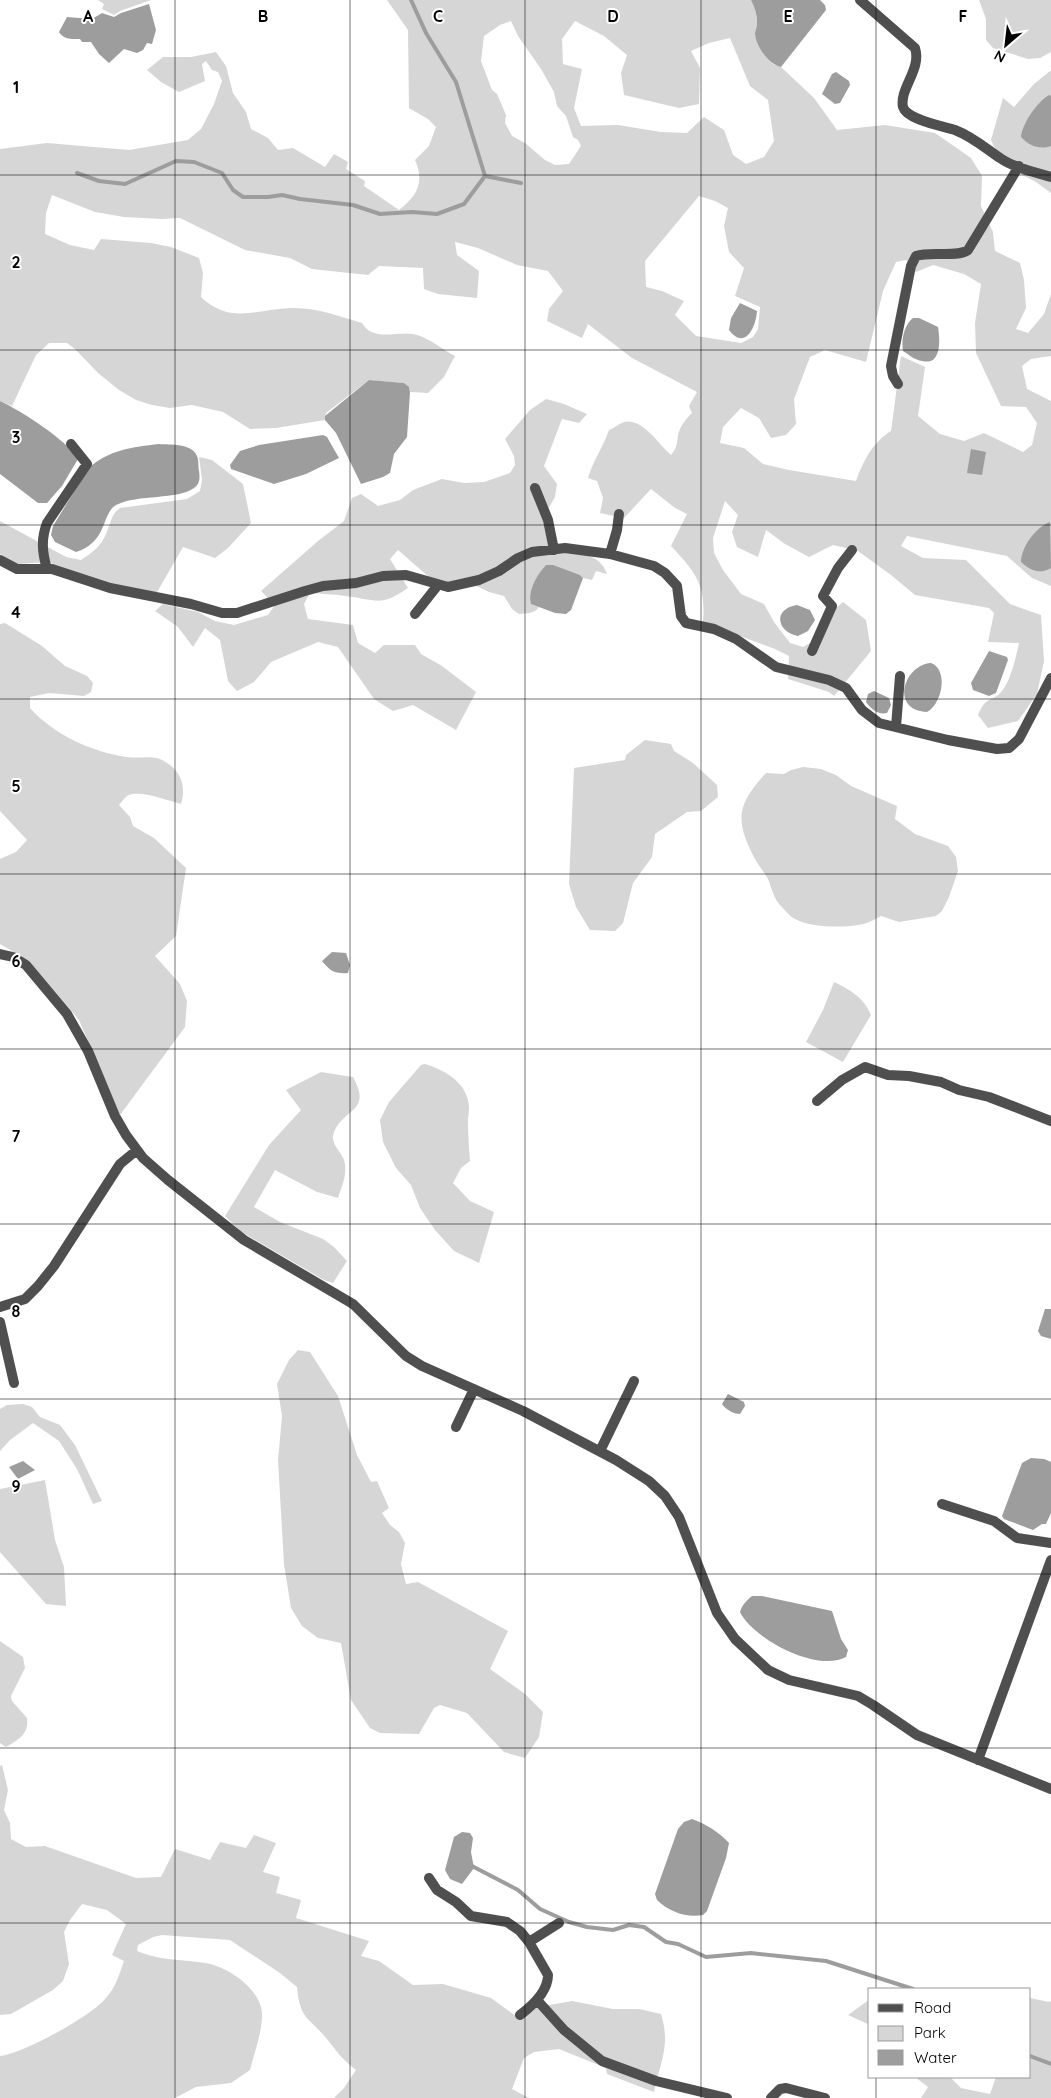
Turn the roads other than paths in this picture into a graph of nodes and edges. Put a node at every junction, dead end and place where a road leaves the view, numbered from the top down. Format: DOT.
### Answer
graph roads {
  1 [pos="860,0"];
  2 [pos="1019,166"];
  3 [pos="1051,177"];
  4 [pos="898,384"];
  5 [pos="72,444"];
  6 [pos="535,488"];
  7 [pos="619,514"];
  8 [pos="554,550"];
  9 [pos="852,550"];
  10 [pos="610,554"];
  11 [pos="0,560"];
  12 [pos="47,569"];
  13 [pos="438,585"];
  14 [pos="415,614"];
  15 [pos="812,651"];
  16 [pos="900,676"];
  17 [pos="1051,678"];
  18 [pos="896,727"];
  19 [pos="0,954"];
  20 [pos="817,1101"];
  21 [pos="1051,1121"];
  22 [pos="137,1150"];
  23 [pos="0,1306"];
  24 [pos="0,1322"];
  25 [pos="634,1381"];
  26 [pos="14,1383"];
  27 [pos="474,1388"];
  28 [pos="456,1427"];
  29 [pos="600,1451"];
  30 [pos="942,1504"];
  31 [pos="1051,1544"];
  32 [pos="1051,1560"];
  33 [pos="978,1760"];
  34 [pos="1051,1789"];
  35 [pos="429,1878"];
  36 [pos="559,1923"];
  37 [pos="529,1942"];
  38 [pos="537,2000"];
  39 [pos="520,2015"];
  40 [pos="727,2098"];
  41 [pos="771,2098"];
  42 [pos="825,2098"];
  1 -- 2 [label="street"];
  2 -- 3 [label="street"];
  2 -- 4 [label="street"];
  5 -- 12 [label="street"];
  6 -- 8 [label="street"];
  7 -- 10 [label="street"];
  8 -- 10 [label="street"];
  8 -- 13 [label="street"];
  9 -- 15 [label="street"];
  10 -- 18 [label="street"];
  11 -- 12 [label="street"];
  12 -- 13 [label="street"];
  13 -- 14 [label="street"];
  16 -- 18 [label="street"];
  17 -- 18 [label="street"];
  19 -- 22 [label="street"];
  20 -- 21 [label="street"];
  22 -- 23 [label="street"];
  22 -- 27 [label="street"];
  24 -- 26 [label="street"];
  25 -- 29 [label="street"];
  27 -- 28 [label="street"];
  27 -- 29 [label="street"];
  29 -- 33 [label="street"];
  30 -- 31 [label="street"];
  32 -- 33 [label="street"];
  33 -- 34 [label="street"];
  35 -- 37 [label="street"];
  36 -- 37 [label="street"];
  37 -- 38 [label="street"];
  38 -- 39 [label="street"];
  38 -- 40 [label="street"];
  41 -- 42 [label="street"];
}
